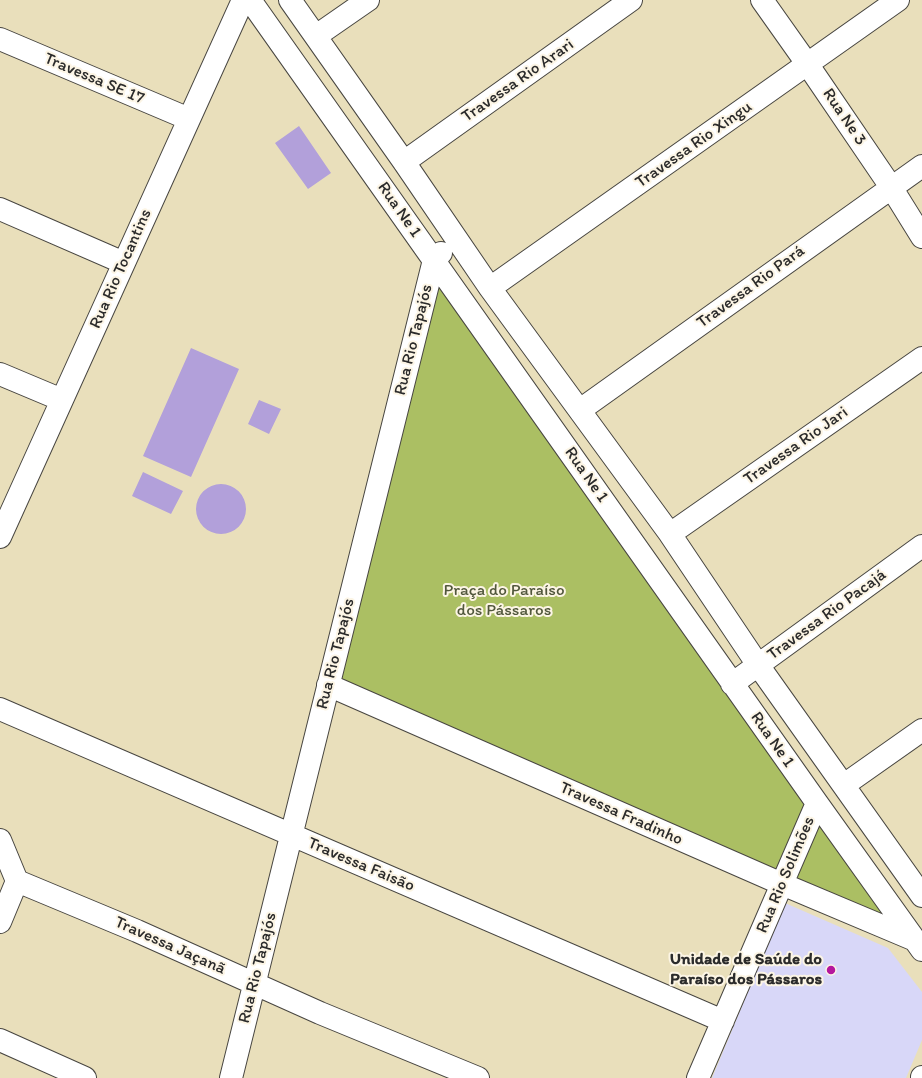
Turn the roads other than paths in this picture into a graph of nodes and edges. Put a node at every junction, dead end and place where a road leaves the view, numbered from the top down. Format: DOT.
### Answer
graph roads {
  1 [pos="243,0"];
  2 [pos="250,0"];
  3 [pos="290,0"];
  4 [pos="368,0"];
  5 [pos="631,0"];
  6 [pos="762,0"];
  7 [pos="898,0"];
  8 [pos="316,36"];
  9 [pos="0,39"];
  10 [pos="808,64"];
  11 [pos="189,119"];
  12 [pos="404,162"];
  13 [pos="922,166"];
  14 [pos="891,187"];
  15 [pos="0,209"];
  16 [pos="922,237"];
  17 [pos="456,238"];
  18 [pos="434,260"];
  19 [pos="124,263"];
  20 [pos="490,288"];
  21 [pos="922,358"];
  22 [pos="0,374"];
  23 [pos="62,400"];
  24 [pos="580,410"];
  25 [pos="670,534"];
  26 [pos="0,537"];
  27 [pos="922,546"];
  28 [pos="758,665"];
  29 [pos="732,684"];
  30 [pos="328,685"];
  31 [pos="0,709"];
  32 [pos="922,730"];
  33 [pos="844,785"];
  34 [pos="817,803"];
  35 [pos="292,835"];
  36 [pos="0,840"];
  37 [pos="17,881"];
  38 [pos="782,884"];
  39 [pos="922,896"];
  40 [pos="0,922"];
  41 [pos="919,945"];
  42 [pos="254,983"];
  43 [pos="723,1021"];
  44 [pos="0,1040"];
  45 [pos="85,1078"];
  46 [pos="231,1078"];
  47 [pos="478,1078"];
  48 [pos="698,1078"];
  1 -- 11 [label="street, Rua Rio Tocantins"];
  2 -- 18 [label="street, Rua Ne 1"];
  3 -- 8 [label="street, Rua Ne 1"];
  4 -- 8 [label="street"];
  5 -- 12 [label="street, Travessa Rio Arari"];
  6 -- 10 [label="street, Rua Ne 3"];
  7 -- 10 [label="street, Travessa Rio Xingu"];
  8 -- 12 [label="street, Rua Ne 1"];
  9 -- 11 [label="street, Travessa SE 17"];
  10 -- 14 [label="street, Rua Ne 3"];
  10 -- 20 [label="street, Travessa Rio Xingu"];
  11 -- 19 [label="street, Rua Rio Tocantins"];
  12 -- 17 [label="street, Rua Ne 1"];
  13 -- 14 [label="street, Travessa Rio Pará"];
  14 -- 16 [label="street, Rua Ne 3"];
  14 -- 24 [label="street, Travessa Rio Pará"];
  15 -- 19 [label="street"];
  17 -- 18 [label="street, Rua Rio Tapajós"];
  17 -- 20 [label="street, Rua Ne 1"];
  18 -- 29 [label="street, Rua Ne 1"];
  18 -- 30 [label="street, Rua Rio Tapajós"];
  19 -- 23 [label="street, Rua Rio Tocantins"];
  20 -- 24 [label="street, Rua Ne 1"];
  21 -- 25 [label="street, Travessa Rio Jari"];
  22 -- 23 [label="street"];
  23 -- 26 [label="street, Rua Rio Tocantins"];
  24 -- 25 [label="street, Rua Ne 1"];
  25 -- 28 [label="street, Rua Ne 1"];
  27 -- 28 [label="street, Travessa Rio Pacajá"];
  28 -- 29 [label="street, Travessa Rio Pacajá"];
  28 -- 33 [label="street, Rua Ne 1"];
  29 -- 34 [label="street, Rua Ne 1"];
  30 -- 35 [label="street, Rua Rio Tapajós"];
  30 -- 38 [label="street, Travessa Fradinho"];
  31 -- 35 [label="street, Travessa Faisão"];
  32 -- 33 [label="street"];
  33 -- 39 [label="street, Rua Ne 1"];
  34 -- 38 [label="street, Rua Rio Solimões"];
  34 -- 41 [label="street, Rua Ne 1"];
  35 -- 42 [label="street, Rua Rio Tapajós"];
  35 -- 43 [label="street, Travessa Faisão"];
  36 -- 37 [label="street"];
  37 -- 40 [label="street"];
  37 -- 42 [label="street, Travessa Jaçanã"];
  38 -- 41 [label="street, Travessa Fradinho"];
  38 -- 43 [label="street, Rua Rio Solimões"];
  42 -- 46 [label="street, Rua Rio Tapajós"];
  42 -- 47 [label="street, Travessa Jaçanã"];
  43 -- 48 [label="street, Rua Rio Solimões"];
  44 -- 45 [label="street"];
}
